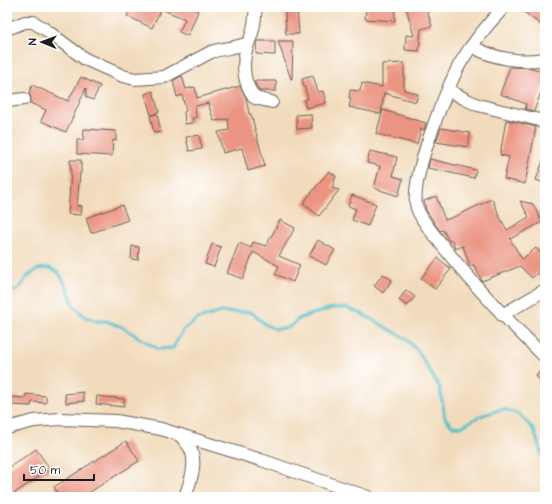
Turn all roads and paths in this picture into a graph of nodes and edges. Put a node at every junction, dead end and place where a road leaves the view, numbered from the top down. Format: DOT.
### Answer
graph roads {
  1 [pos="256,7"];
  2 [pos="504,7"];
  3 [pos="7,29"];
  4 [pos="248,43"];
  5 [pos="472,46"];
  6 [pos="545,59"];
  7 [pos="448,90"];
  8 [pos="24,99"];
  9 [pos="7,101"];
  10 [pos="272,102"];
  11 [pos="545,124"];
  12 [pos="545,290"];
  13 [pos="502,315"];
  14 [pos="545,357"];
  15 [pos="7,428"];
  16 [pos="180,435"];
  17 [pos="185,497"];
  18 [pos="368,497"];
  1 -- 4 [label="street"];
  2 -- 5 [label="street"];
  3 -- 4 [label="street"];
  4 -- 10 [label="street"];
  5 -- 6 [label="street"];
  5 -- 7 [label="street"];
  7 -- 11 [label="street"];
  7 -- 13 [label="street"];
  8 -- 9 [label="street"];
  12 -- 13 [label="street"];
  13 -- 14 [label="street"];
  15 -- 16 [label="street"];
  16 -- 17 [label="street"];
  16 -- 18 [label="street"];
}
